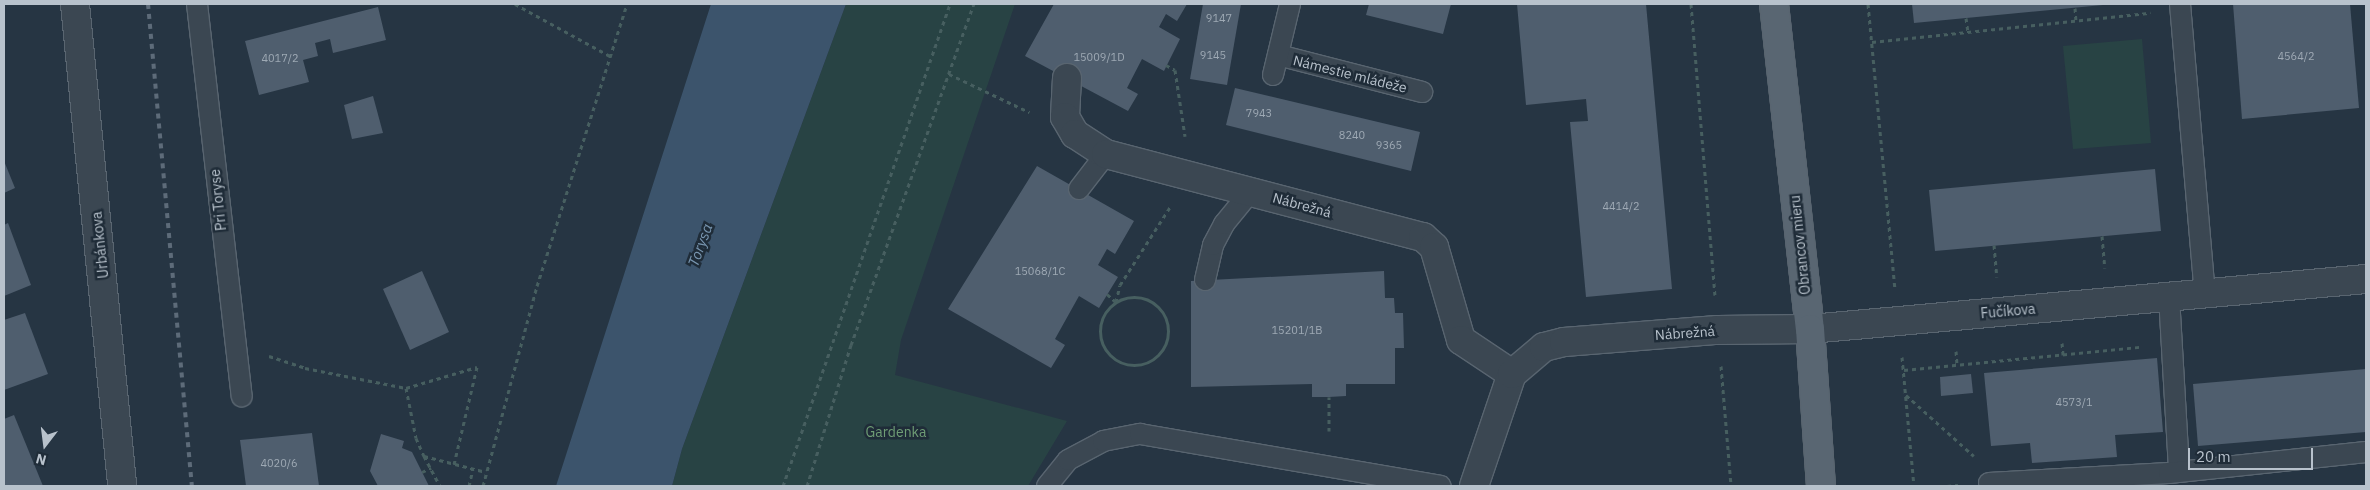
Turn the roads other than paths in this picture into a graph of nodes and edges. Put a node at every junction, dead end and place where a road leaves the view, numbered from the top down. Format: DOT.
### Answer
graph roads {
  1 [pos="75,4"];
  2 [pos="197,4"];
  3 [pos="1290,4"];
  4 [pos="1774,4"];
  5 [pos="2180,7"];
  6 [pos="1278,56"];
  7 [pos="1273,75"];
  8 [pos="1067,78"];
  9 [pos="1422,92"];
  10 [pos="1106,154"];
  11 [pos="1079,189"];
  12 [pos="1251,191"];
  13 [pos="2366,279"];
  14 [pos="1205,280"];
  15 [pos="2206,293"];
  16 [pos="2169,296"];
  17 [pos="1810,329"];
  18 [pos="1512,374"];
  19 [pos="242,396"];
  20 [pos="2366,452"];
  21 [pos="2179,472"];
  22 [pos="2084,482"];
  23 [pos="1989,483"];
  24 [pos="122,486"];
  25 [pos="1047,486"];
  26 [pos="1441,486"];
  27 [pos="1474,486"];
  28 [pos="1821,486"];
  1 -- 24 [label="street, Urbánkova"];
  2 -- 19 [label="lane, Pri Toryse"];
  3 -- 6 [label="lane, Námestie mládeže"];
  4 -- 17 [label="main road, Obrancov mieru"];
  5 -- 15 [label="lane"];
  6 -- 7 [label="lane, Námestie mládeže"];
  6 -- 9 [label="lane, Námestie mládeže"];
  8 -- 10 [label="street, Nábrežná"];
  10 -- 11 [label="lane"];
  10 -- 12 [label="street, Nábrežná"];
  12 -- 14 [label="lane"];
  12 -- 18 [label="street, Nábrežná"];
  13 -- 15 [label="street, Fučíkova"];
  15 -- 16 [label="street, Fučíkova"];
  16 -- 17 [label="street, Fučíkova"];
  16 -- 21 [label="lane"];
  17 -- 18 [label="street, Nábrežná"];
  17 -- 28 [label="main road, Obrancov mieru"];
  18 -- 27 [label="street"];
  20 -- 21 [label="lane"];
  21 -- 22 [label="lane"];
  22 -- 23 [label="lane"];
  25 -- 26 [label="lane"];
}
